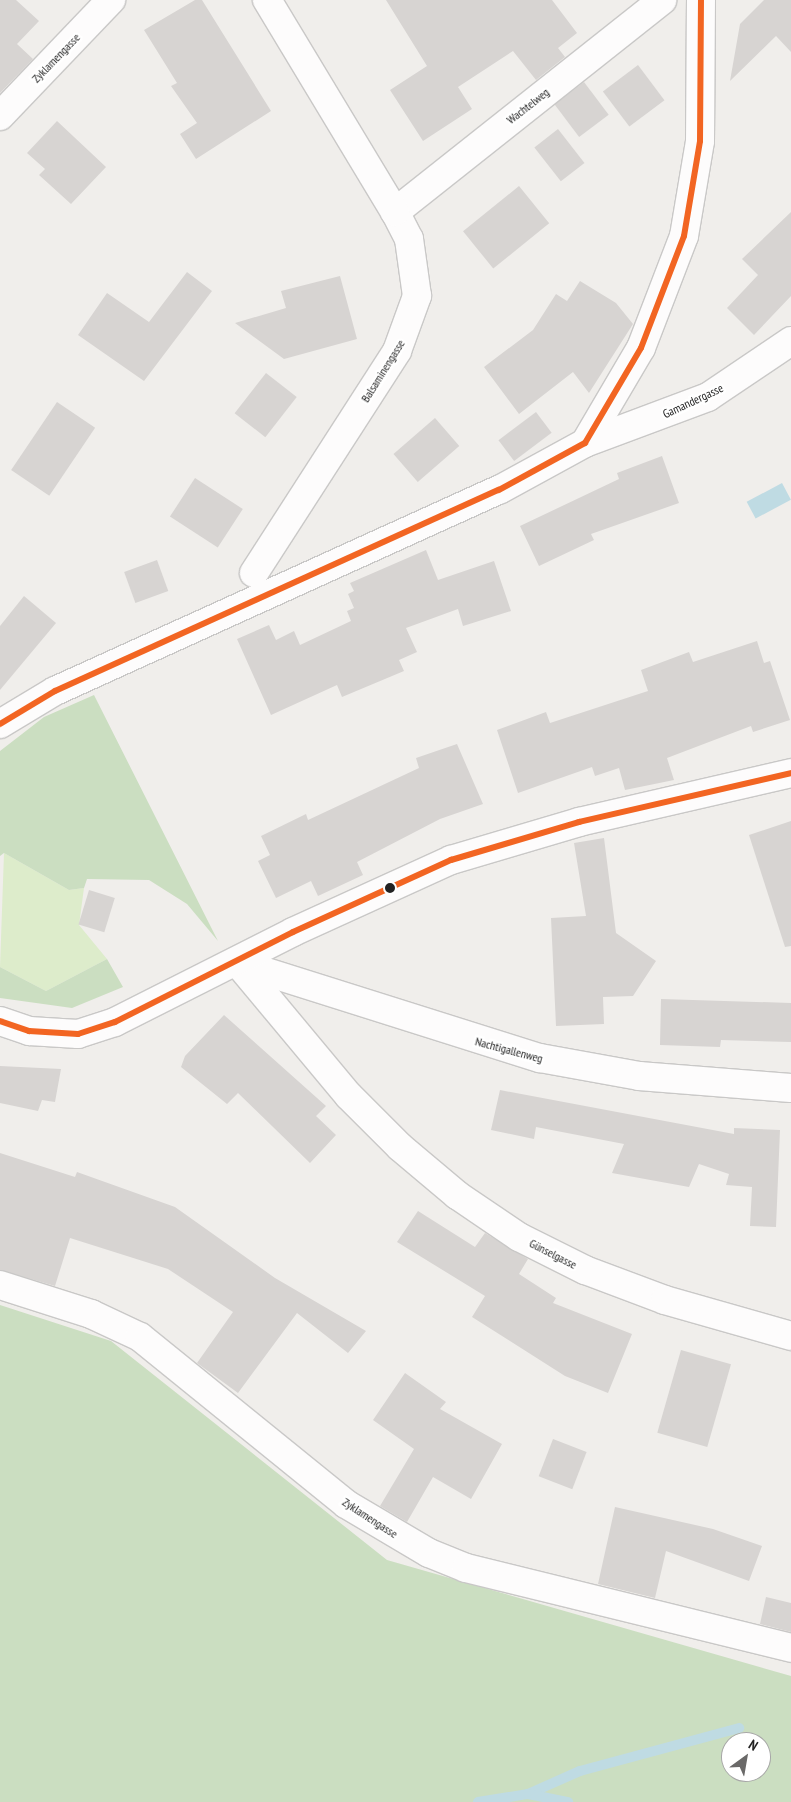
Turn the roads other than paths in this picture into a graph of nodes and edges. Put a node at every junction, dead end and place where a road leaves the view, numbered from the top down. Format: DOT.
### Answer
graph roads {
  1 [pos="112,0"];
  2 [pos="267,0"];
  3 [pos="662,0"];
  4 [pos="701,0"];
  5 [pos="0,116"];
  6 [pos="395,212"];
  7 [pos="791,341"];
  8 [pos="585,443"];
  9 [pos="254,573"];
  10 [pos="0,724"];
  11 [pos="791,774"];
  12 [pos="238,963"];
  13 [pos="0,1021"];
  14 [pos="791,1088"];
  15 [pos="0,1285"];
  16 [pos="791,1336"];
  17 [pos="791,1648"];
  1 -- 5 [label="street, Zyklamengasse"];
  2 -- 6 [label="street, Balsaminengasse"];
  3 -- 6 [label="street, Wachtelweg"];
  4 -- 8 [label="street"];
  6 -- 9 [label="street, Balsaminengasse"];
  7 -- 8 [label="street, Gamandergasse"];
  8 -- 10 [label="street, Gamandergasse"];
  11 -- 12 [label="street"];
  12 -- 13 [label="street"];
  12 -- 14 [label="street, Nachtigallenweg"];
  12 -- 16 [label="street, Günselgasse"];
  15 -- 17 [label="street, Zyklamengasse"];
}
